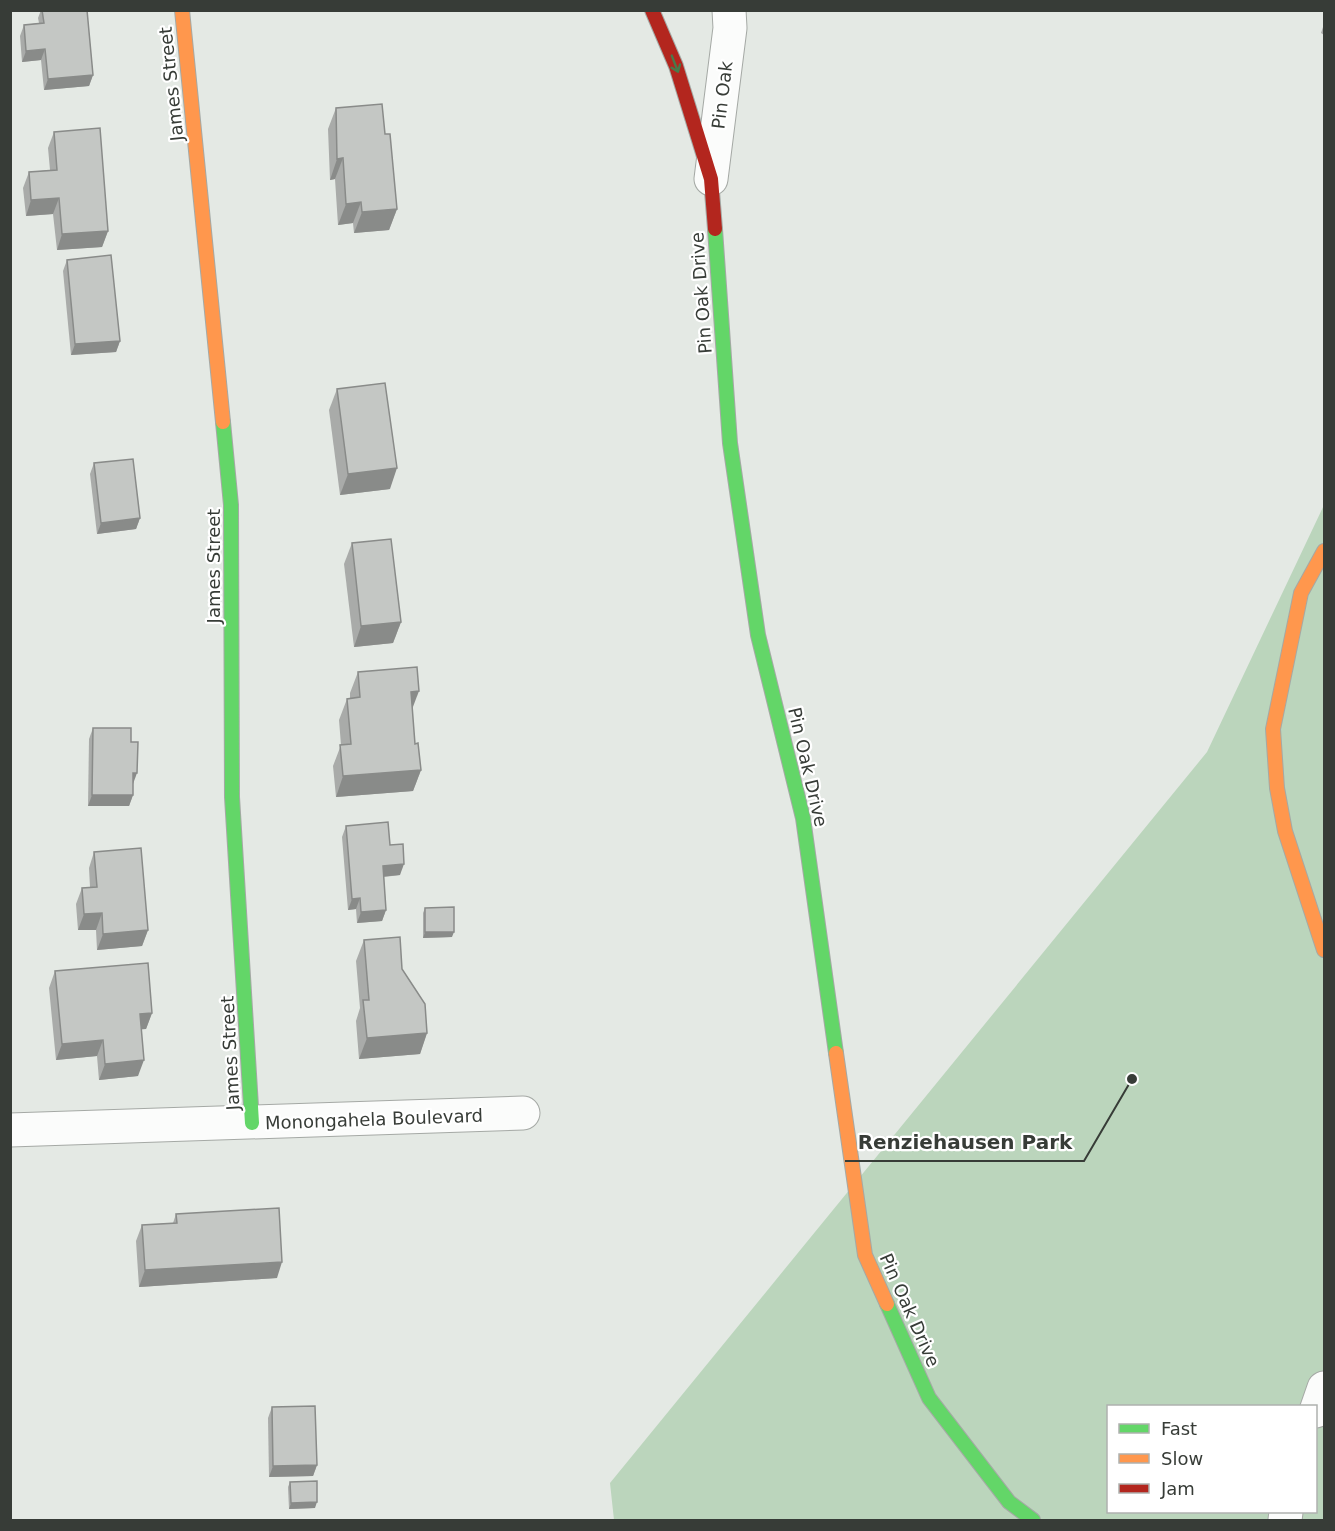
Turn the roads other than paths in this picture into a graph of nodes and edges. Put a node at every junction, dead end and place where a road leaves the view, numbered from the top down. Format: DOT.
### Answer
graph roads {
  1 [pos="182,10"];
  2 [pos="652,10"];
  3 [pos="729,10"];
  4 [pos="711,179"];
  5 [pos="1324,550"];
  6 [pos="1324,950"];
  7 [pos="523,1113"];
  8 [pos="252,1123"];
  9 [pos="10,1130"];
  10 [pos="1324,1388"];
  11 [pos="1317,1408"];
  12 [pos="1033,1521"];
  1 -- 8 [label="street, James Street"];
  2 -- 4 [label="street, Pin Oak Drive, one-way"];
  3 -- 4 [label="street, Pin Oak"];
  4 -- 12 [label="street, Pin Oak Drive"];
  5 -- 6 [label="street"];
  7 -- 8 [label="street, Monongahela Boulevard"];
  8 -- 9 [label="street, Monongahela Boulevard"];
  10 -- 11 [label="street"];
}
